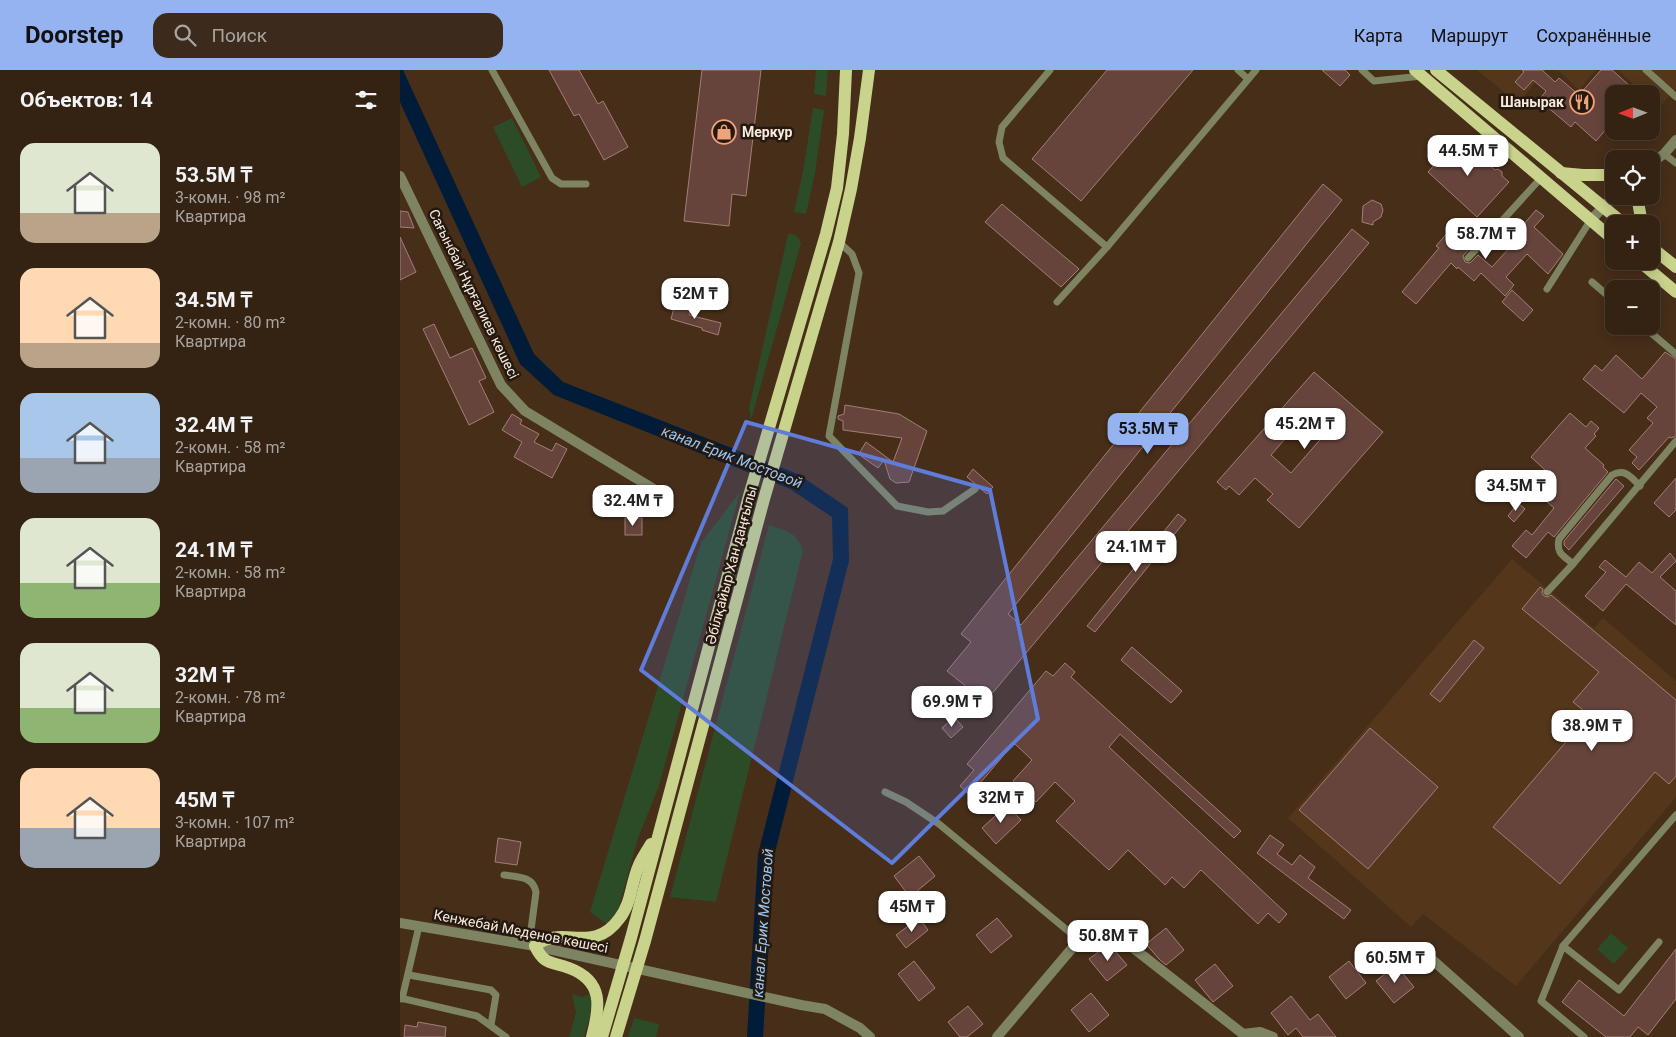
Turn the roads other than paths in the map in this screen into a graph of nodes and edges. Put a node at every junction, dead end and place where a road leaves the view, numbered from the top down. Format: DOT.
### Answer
graph roads {
  1 [pos="492,70"];
  2 [pos="846,70"];
  3 [pos="869,70"];
  4 [pos="875,70"];
  5 [pos="1050,70"];
  6 [pos="1238,70"];
  7 [pos="1256,70"];
  8 [pos="1362,70"];
  9 [pos="1436,70"];
  10 [pos="1646,70"];
  11 [pos="1418,72"];
  12 [pos="1248,79"];
  13 [pos="865,93"];
  14 [pos="1676,97"];
  15 [pos="1509,130"];
  16 [pos="1676,140"];
  17 [pos="1500,142"];
  18 [pos="1664,154"];
  19 [pos="1660,157"];
  20 [pos="1676,163"];
  21 [pos="1562,173"];
  22 [pos="1605,174"];
  23 [pos="400,176"];
  24 [pos="1541,178"];
  25 [pos="586,184"];
  26 [pos="1604,207"];
  27 [pos="1613,215"];
  28 [pos="1590,221"];
  29 [pos="1605,233"];
  30 [pos="838,242"];
  31 [pos="1107,247"];
  32 [pos="1660,255"];
  33 [pos="1468,258"];
  34 [pos="1676,268"];
  35 [pos="1650,270"];
  36 [pos="1592,282"];
  37 [pos="1546,289"];
  38 [pos="1676,292"];
  39 [pos="1605,293"];
  40 [pos="1057,302"];
  41 [pos="1654,335"];
  42 [pos="1676,354"];
  43 [pos="1676,441"];
  44 [pos="1640,486"];
  45 [pos="975,489"];
  46 [pos="662,494"];
  47 [pos="1573,564"];
  48 [pos="1547,592"];
  49 [pos="885,792"];
  50 [pos="1676,815"];
  51 [pos="660,828"];
  52 [pos="504,875"];
  53 [pos="400,923"];
  54 [pos="419,926"];
  55 [pos="1079,940"];
  56 [pos="1658,942"];
  57 [pos="532,945"];
  58 [pos="1564,946"];
  59 [pos="1427,955"];
  60 [pos="622,965"];
  61 [pos="636,969"];
  62 [pos="409,974"];
  63 [pos="401,999"];
  64 [pos="491,1025"];
  65 [pos="1242,1036"];
  66 [pos="506,1037"];
  67 [pos="592,1037"];
  68 [pos="602,1037"];
  69 [pos="616,1037"];
  70 [pos="870,1037"];
  71 [pos="997,1037"];
  72 [pos="1273,1037"];
  73 [pos="1519,1037"];
  74 [pos="1584,1037"];
  1 -- 25 [label="lane"];
  2 -- 51 [label="main road, Әбілқайыр Хан даңғылы"];
  3 -- 13 [label="main road, Әбілқайыр Хан даңғылы"];
  4 -- 13 [label="main road"];
  5 -- 31 [label="lane"];
  6 -- 12 [label="lane"];
  7 -- 12 [label="lane"];
  8 -- 11 [label="lane"];
  9 -- 15 [label="main road"];
  10 -- 14 [label="lane"];
  11 -- 17 [label="main road"];
  12 -- 31 [label="lane"];
  13 -- 30 [label="main road, Әбілқайыр Хан даңғылы"];
  15 -- 17 [label="main road"];
  15 -- 21 [label="main road"];
  16 -- 18 [label="street"];
  17 -- 24 [label="main road"];
  18 -- 19 [label="street"];
  18 -- 20 [label="lane"];
  21 -- 22 [label="main road"];
  21 -- 26 [label="main road"];
  23 -- 46 [label="street, Сағынбай Нұрғалиев көшесі"];
  24 -- 28 [label="main road"];
  24 -- 33 [label="lane"];
  26 -- 27 [label="main road"];
  26 -- 28 [label="street"];
  28 -- 29 [label="main road"];
  28 -- 37 [label="lane"];
  30 -- 45 [label="lane"];
  30 -- 61 [label="main road, Әбілқайыр Хан даңғылы"];
  31 -- 40 [label="lane"];
  32 -- 34 [label="main road"];
  35 -- 38 [label="main road"];
  36 -- 39 [label="lane"];
  41 -- 42 [label="lane"];
  43 -- 44 [label="lane"];
  44 -- 47 [label="lane"];
  44 -- 47 [label="lane"];
  47 -- 48 [label="lane"];
  49 -- 55 [label="lane"];
  50 -- 58 [label="lane"];
  51 -- 57 [label="main road"];
  51 -- 60 [label="main road, Әбілқайыр Хан даңғылы"];
  52 -- 57 [label="lane"];
  53 -- 54 [label="street, Кенжебай Меденов көшесі"];
  54 -- 57 [label="street, Кенжебай Меденов көшесі"];
  54 -- 62 [label="lane"];
  55 -- 65 [label="street"];
  55 -- 71 [label="street"];
  56 -- 58 [label="lane"];
  57 -- 60 [label="street, Кенжебай Меденов көшесі"];
  57 -- 67 [label="main road"];
  58 -- 74 [label="lane"];
  59 -- 73 [label="street"];
  60 -- 61 [label="street, Кенжебай Меденов көшесі"];
  60 -- 68 [label="main road, Әбілқайыр Хан даңғылы"];
  61 -- 69 [label="main road, Әбілқайыр Хан даңғылы"];
  61 -- 70 [label="street, Кенжебай Меденов көшесі"];
  62 -- 63 [label="lane"];
  62 -- 64 [label="lane"];
  63 -- 64 [label="lane"];
  64 -- 66 [label="lane"];
  65 -- 72 [label="street"];
}
